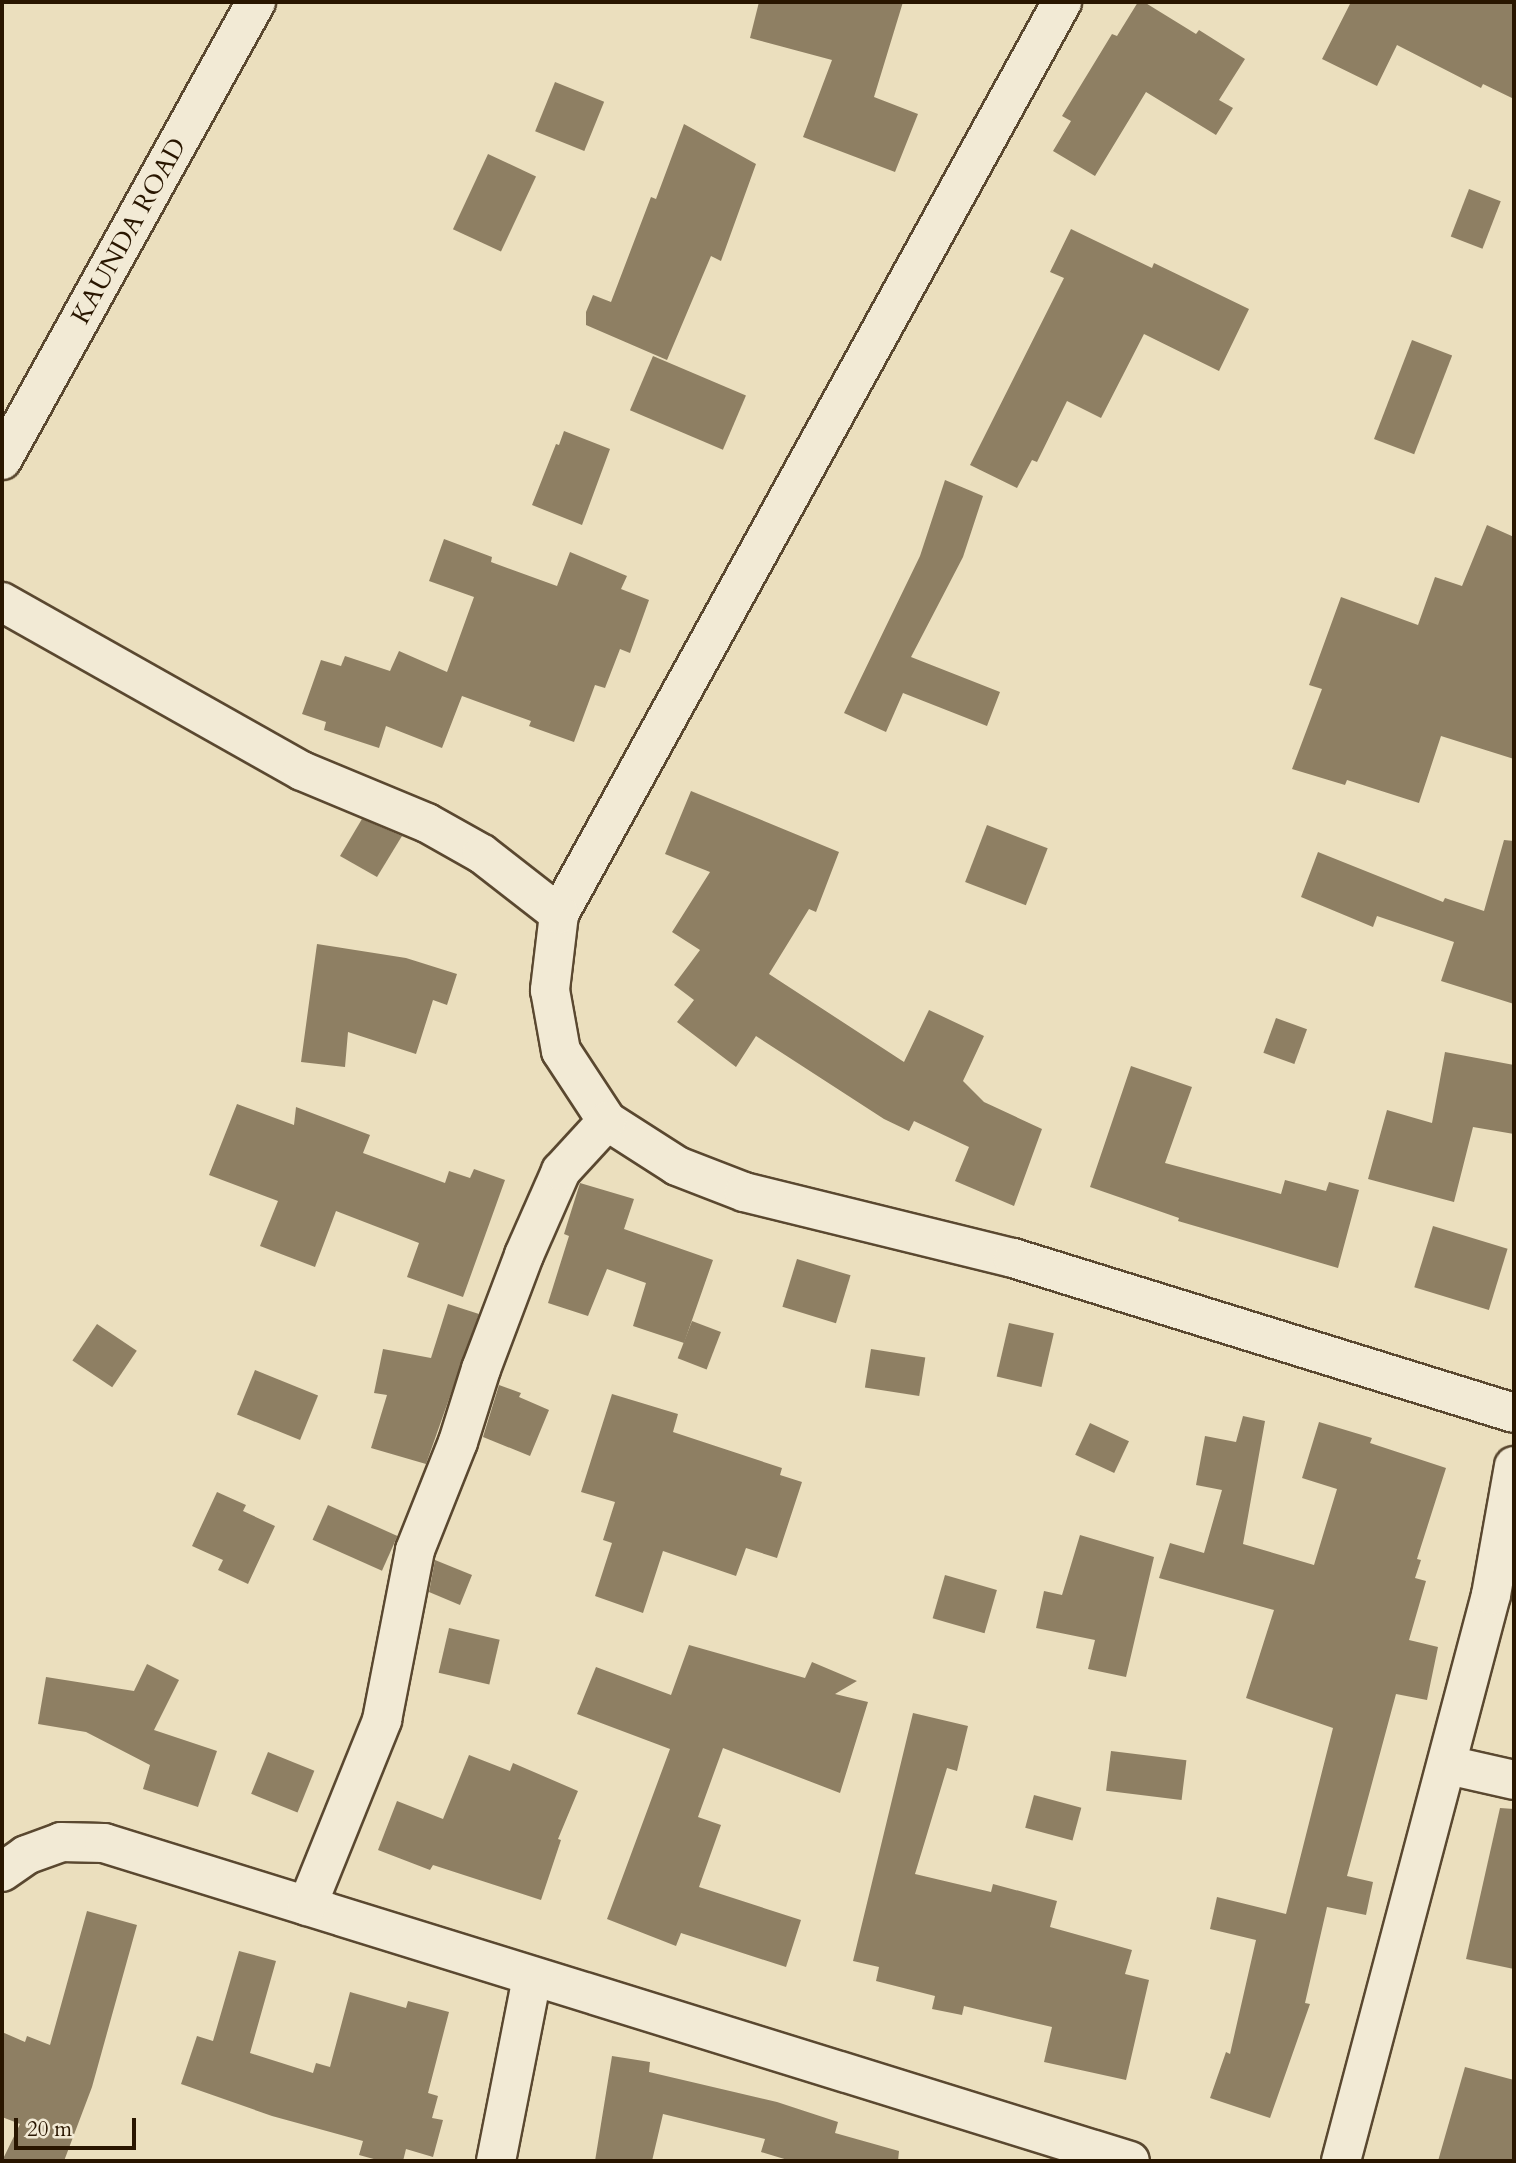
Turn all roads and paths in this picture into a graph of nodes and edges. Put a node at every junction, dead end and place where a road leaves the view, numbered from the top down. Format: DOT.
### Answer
graph roads {
  1 [pos="256,2"];
  2 [pos="1062,2"];
  3 [pos="2,460"];
  4 [pos="2,602"];
  5 [pos="559,914"];
  6 [pos="607,1121"];
  7 [pos="1514,1413"];
  8 [pos="1514,1466"];
  9 [pos="1448,1765"];
  10 [pos="1514,1780"];
  11 [pos="2,1872"];
  12 [pos="307,1906"];
  13 [pos="532,1978"];
  14 [pos="496,2161"];
  15 [pos="1130,2161"];
  16 [pos="1341,2161"];
  1 -- 3 [label="street, KAUNDA ROAD"];
  2 -- 5 [label="street"];
  4 -- 5 [label="street"];
  5 -- 6 [label="street"];
  6 -- 7 [label="street"];
  6 -- 12 [label="street"];
  8 -- 9 [label="street"];
  9 -- 10 [label="street"];
  9 -- 16 [label="street"];
  11 -- 12 [label="street"];
  12 -- 13 [label="street"];
  13 -- 14 [label="street"];
  13 -- 15 [label="street"];
}
